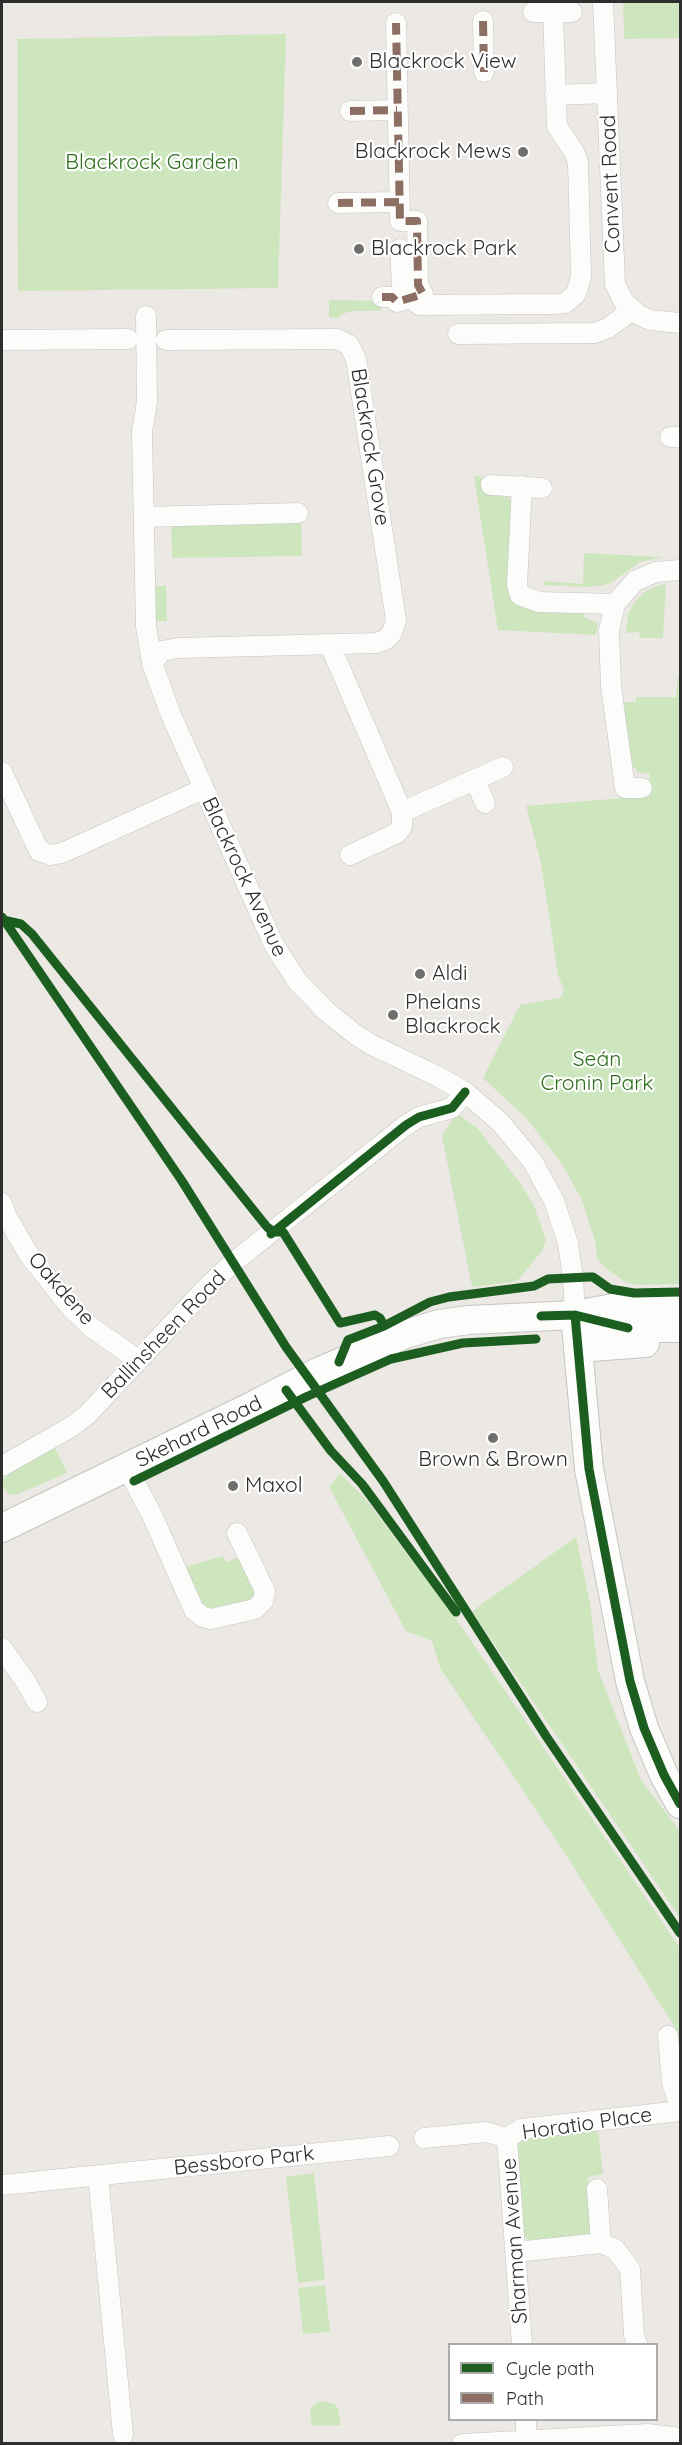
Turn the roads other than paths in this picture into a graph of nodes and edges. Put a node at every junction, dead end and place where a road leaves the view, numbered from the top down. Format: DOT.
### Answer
graph roads {
  1 [pos="603,2"];
  2 [pos="533,12"];
  3 [pos="483,21"];
  4 [pos="396,22"];
  5 [pos="484,72"];
  6 [pos="607,93"];
  7 [pos="555,95"];
  8 [pos="397,110"];
  9 [pos="350,111"];
  10 [pos="399,202"];
  11 [pos="338,203"];
  12 [pos="400,249"];
  13 [pos="382,297"];
  14 [pos="410,298"];
  15 [pos="632,310"];
  16 [pos="147,316"];
  17 [pos="681,323"];
  18 [pos="458,334"];
  19 [pos="128,339"];
  20 [pos="2,340"];
  21 [pos="166,340"];
  22 [pos="492,485"];
  23 [pos="522,486"];
  24 [pos="542,488"];
  25 [pos="298,513"];
  26 [pos="144,517"];
  27 [pos="681,570"];
  28 [pos="615,604"];
  29 [pos="330,645"];
  30 [pos="152,663"];
  31 [pos="503,768"];
  32 [pos="2,772"];
  33 [pos="475,780"];
  34 [pos="642,788"];
  35 [pos="203,789"];
  36 [pos="485,804"];
  37 [pos="402,812"];
  38 [pos="350,855"];
  39 [pos="465,1092"];
  40 [pos="2,1203"];
  41 [pos="681,1307"];
  42 [pos="575,1316"];
  43 [pos="681,1328"];
  44 [pos="681,1343"];
  45 [pos="578,1348"];
  46 [pos="138,1360"];
  47 [pos="2,1466"];
  48 [pos="127,1468"];
  49 [pos="4,1521"];
  50 [pos="236,1545"];
  51 [pos="2,1648"];
  52 [pos="36,1702"];
  53 [pos="681,1804"];
  54 [pos="668,2036"];
  55 [pos="681,2110"];
  56 [pos="424,2138"];
  57 [pos="507,2138"];
  58 [pos="389,2145"];
  59 [pos="98,2176"];
  60 [pos="2,2185"];
  61 [pos="597,2189"];
  62 [pos="602,2243"];
  63 [pos="516,2252"];
  64 [pos="522,2343"];
  65 [pos="637,2343"];
  66 [pos="646,2427"];
  67 [pos="526,2429"];
  68 [pos="123,2435"];
  69 [pos="681,2438"];
  70 [pos="462,2444"];
  1 -- 6 [label="street, Convent Road"];
  2 -- 7 [label="street"];
  3 -- 5 [label="street"];
  4 -- 8 [label="street"];
  6 -- 7 [label="street"];
  6 -- 15 [label="street, Convent Road"];
  7 -- 14 [label="street"];
  8 -- 9 [label="street"];
  8 -- 10 [label="street"];
  10 -- 11 [label="street"];
  10 -- 14 [label="street"];
  12 -- 14 [label="street"];
  13 -- 14 [label="street"];
  15 -- 17 [label="street"];
  15 -- 18 [label="street"];
  16 -- 26 [label="street, Blackrock Avenue"];
  19 -- 20 [label="street"];
  21 -- 29 [label="street, Blackrock Grove"];
  22 -- 23 [label="street"];
  23 -- 24 [label="street"];
  23 -- 28 [label="street"];
  25 -- 26 [label="street"];
  26 -- 30 [label="street, Blackrock Avenue"];
  27 -- 28 [label="street"];
  28 -- 34 [label="street"];
  29 -- 30 [label="street, Blackrock Grove"];
  29 -- 37 [label="street"];
  30 -- 35 [label="street, Blackrock Avenue"];
  31 -- 33 [label="street"];
  32 -- 35 [label="street"];
  33 -- 36 [label="street"];
  33 -- 37 [label="street"];
  35 -- 39 [label="street, Blackrock Avenue"];
  37 -- 38 [label="street"];
  39 -- 42 [label="street, Blackrock Avenue"];
  39 -- 46 [label="street, Ballinsheen Road"];
  40 -- 46 [label="street, Oakdene"];
  41 -- 42 [label="main road, Skehard Road"];
  42 -- 43 [label="main road, Skehard Road"];
  42 -- 45 [label="main road"];
  42 -- 48 [label="main road, Skehard Road"];
  44 -- 45 [label="main road"];
  45 -- 53 [label="main road"];
  46 -- 47 [label="street, Ballinsheen Road"];
  48 -- 49 [label="main road, Skehard Road"];
  48 -- 50 [label="street"];
  51 -- 52 [label="street"];
  54 -- 55 [label="street"];
  55 -- 57 [label="street, Horatio Place"];
  56 -- 57 [label="street, Horatio Place"];
  57 -- 63 [label="street, Sharman Avenue"];
  58 -- 59 [label="street, Bessboro Park"];
  59 -- 60 [label="street, Bessboro Park"];
  59 -- 68 [label="street"];
  61 -- 62 [label="street"];
  62 -- 63 [label="street"];
  62 -- 65 [label="street"];
  63 -- 64 [label="street, Sharman Avenue"];
  66 -- 67 [label="street"];
  66 -- 69 [label="street"];
  67 -- 70 [label="street"];
}
